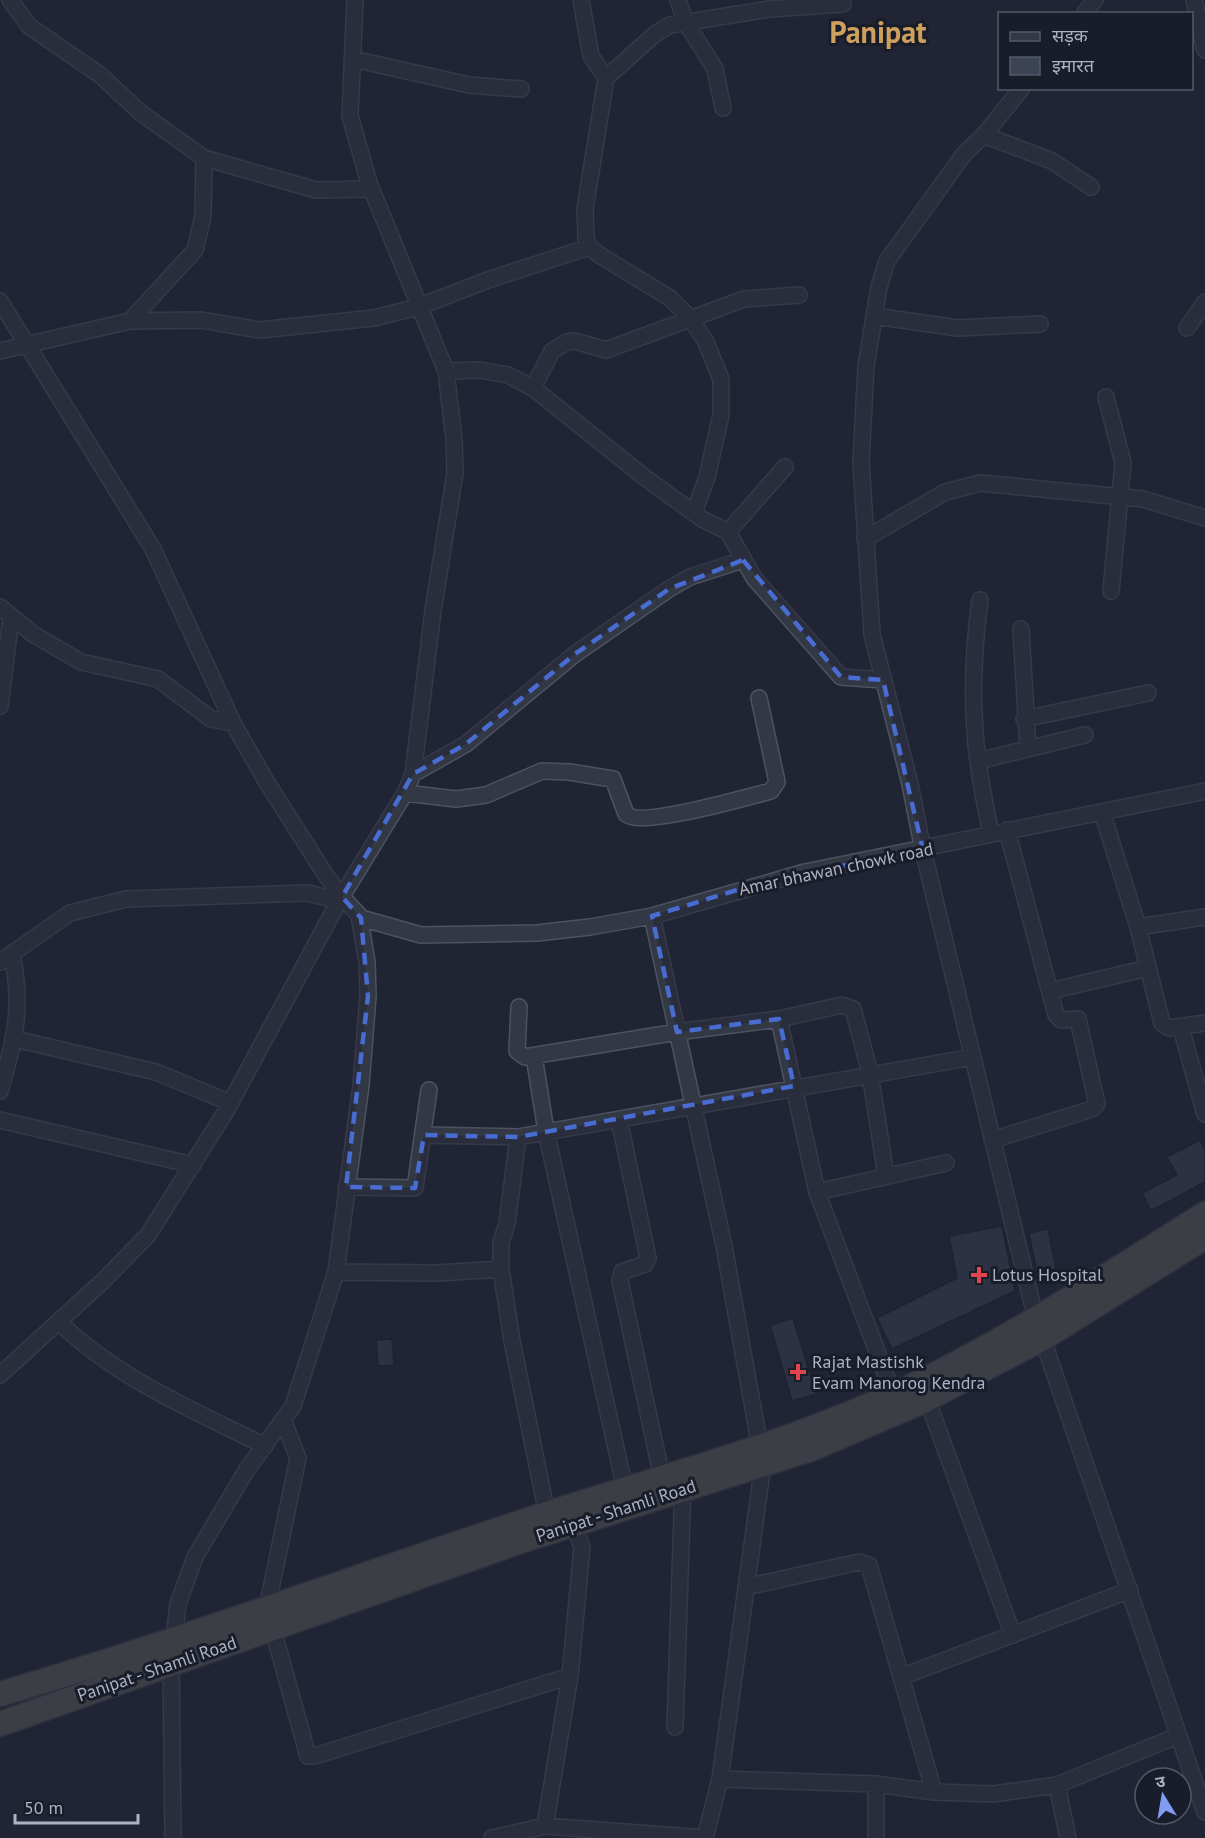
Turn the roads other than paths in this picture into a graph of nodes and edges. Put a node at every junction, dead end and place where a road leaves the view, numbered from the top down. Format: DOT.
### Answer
graph roads {
  1 [pos="10,0"];
  2 [pos="355,0"];
  3 [pos="582,0"];
  4 [pos="678,0"];
  5 [pos="1095,0"];
  6 [pos="1194,0"];
  7 [pos="843,4"];
  8 [pos="1086,12"];
  9 [pos="685,21"];
  10 [pos="1205,50"];
  11 [pos="353,59"];
  12 [pos="606,78"];
  13 [pos="521,89"];
  14 [pos="1020,90"];
  15 [pos="723,108"];
  16 [pos="984,135"];
  17 [pos="204,158"];
  18 [pos="1091,187"];
  19 [pos="371,189"];
  20 [pos="589,247"];
  21 [pos="799,295"];
  22 [pos="0,301"];
  23 [pos="1205,302"];
  24 [pos="418,307"];
  25 [pos="874,316"];
  26 [pos="690,318"];
  27 [pos="130,321"];
  28 [pos="1040,324"];
  29 [pos="1187,328"];
  30 [pos="27,346"];
  31 [pos="0,351"];
  32 [pos="446,371"];
  33 [pos="533,388"];
  34 [pos="1106,398"];
  35 [pos="784,468"];
  36 [pos="1119,496"];
  37 [pos="694,513"];
  38 [pos="1205,518"];
  39 [pos="728,532"];
  40 [pos="866,539"];
  41 [pos="743,560"];
  42 [pos="1111,591"];
  43 [pos="980,600"];
  44 [pos="6,612"];
  45 [pos="1021,628"];
  46 [pos="883,680"];
  47 [pos="1148,693"];
  48 [pos="759,698"];
  49 [pos="0,706"];
  50 [pos="1024,718"];
  51 [pos="233,723"];
  52 [pos="1085,735"];
  53 [pos="1028,749"];
  54 [pos="978,761"];
  55 [pos="413,774"];
  56 [pos="1205,791"];
  57 [pos="405,793"];
  58 [pos="1102,812"];
  59 [pos="1007,830"];
  60 [pos="991,834"];
  61 [pos="923,850"];
  62 [pos="340,899"];
  63 [pos="652,916"];
  64 [pos="1205,917"];
  65 [pos="361,918"];
  66 [pos="1138,927"];
  67 [pos="3,959"];
  68 [pos="1148,968"];
  69 [pos="1050,991"];
  70 [pos="519,1007"];
  71 [pos="779,1019"];
  72 [pos="1205,1023"];
  73 [pos="1181,1028"];
  74 [pos="677,1032"];
  75 [pos="15,1039"];
  76 [pos="534,1056"];
  77 [pos="973,1057"];
  78 [pos="870,1074"];
  79 [pos="794,1086"];
  80 [pos="429,1090"];
  81 [pos="0,1091"];
  82 [pos="231,1103"];
  83 [pos="692,1104"];
  84 [pos="1205,1114"];
  85 [pos="619,1119"];
  86 [pos="0,1120"];
  87 [pos="546,1131"];
  88 [pos="424,1135"];
  89 [pos="518,1137"];
  90 [pos="992,1140"];
  91 [pos="946,1163"];
  92 [pos="193,1165"];
  93 [pos="886,1176"];
  94 [pos="346,1187"];
  95 [pos="817,1192"];
  96 [pos="1205,1214"];
  97 [pos="1205,1237"];
  98 [pos="501,1269"];
  99 [pos="336,1272"];
  100 [pos="60,1322"];
  101 [pos="1040,1329"];
  102 [pos="0,1375"];
  103 [pos="893,1394"];
  104 [pos="927,1399"];
  105 [pos="284,1422"];
  106 [pos="265,1446"];
  107 [pos="762,1455"];
  108 [pos="676,1479"];
  109 [pos="625,1489"];
  110 [pos="562,1515"];
  111 [pos="746,1587"];
  112 [pos="1130,1590"];
  113 [pos="271,1618"];
  114 [pos="1013,1635"];
  115 [pos="173,1638"];
  116 [pos="171,1664"];
  117 [pos="570,1676"];
  118 [pos="901,1677"];
  119 [pos="0,1694"];
  120 [pos="0,1724"];
  121 [pos="675,1727"];
  122 [pos="1178,1736"];
  123 [pos="720,1779"];
  124 [pos="876,1784"];
  125 [pos="1057,1785"];
  126 [pos="934,1792"];
  127 [pos="1205,1812"];
  128 [pos="545,1826"];
  129 [pos="520,1834"];
  130 [pos="173,1838"];
  131 [pos="492,1838"];
  132 [pos="705,1838"];
  133 [pos="876,1838"];
  134 [pos="1068,1838"];
  1 -- 17 [label="street"];
  2 -- 11 [label="street"];
  3 -- 12 [label="street"];
  4 -- 9 [label="street"];
  5 -- 8 [label="street"];
  6 -- 10 [label="street"];
  7 -- 9 [label="street"];
  9 -- 12 [label="street"];
  9 -- 15 [label="street"];
  11 -- 13 [label="street"];
  11 -- 19 [label="street"];
  12 -- 20 [label="street"];
  14 -- 16 [label="street"];
  16 -- 18 [label="street"];
  16 -- 25 [label="street"];
  17 -- 19 [label="street"];
  17 -- 27 [label="street"];
  19 -- 24 [label="street"];
  20 -- 24 [label="street"];
  20 -- 26 [label="street"];
  21 -- 26 [label="street"];
  22 -- 30 [label="street"];
  23 -- 29 [label="street"];
  24 -- 27 [label="street"];
  24 -- 32 [label="street"];
  25 -- 28 [label="street"];
  25 -- 40 [label="street"];
  26 -- 33 [label="street"];
  26 -- 37 [label="street"];
  27 -- 30 [label="street"];
  30 -- 31 [label="street"];
  30 -- 51 [label="street"];
  32 -- 33 [label="street"];
  32 -- 55 [label="street"];
  33 -- 37 [label="street"];
  34 -- 36 [label="street"];
  35 -- 39 [label="street"];
  36 -- 38 [label="street"];
  36 -- 40 [label="street"];
  36 -- 42 [label="street"];
  37 -- 39 [label="street"];
  39 -- 41 [label="street"];
  40 -- 46 [label="street"];
  41 -- 46 [label="street"];
  41 -- 55 [label="street"];
  43 -- 54 [label="street"];
  44 -- 49 [label="street"];
  44 -- 51 [label="street"];
  45 -- 50 [label="street"];
  46 -- 61 [label="street"];
  47 -- 50 [label="street"];
  48 -- 57 [label="street"];
  50 -- 53 [label="street"];
  51 -- 62 [label="street"];
  52 -- 53 [label="street"];
  53 -- 54 [label="street"];
  54 -- 60 [label="street"];
  55 -- 57 [label="street"];
  56 -- 58 [label="street, Amar bhawan chowk road"];
  57 -- 62 [label="street"];
  58 -- 59 [label="street, Amar bhawan chowk road"];
  58 -- 66 [label="street"];
  59 -- 60 [label="street, Amar bhawan chowk road"];
  59 -- 69 [label="street"];
  60 -- 61 [label="street, Amar bhawan chowk road"];
  61 -- 63 [label="street, Amar bhawan chowk road"];
  61 -- 77 [label="street"];
  62 -- 65 [label="street"];
  62 -- 67 [label="street"];
  62 -- 82 [label="street"];
  63 -- 65 [label="street, Amar bhawan chowk road"];
  63 -- 74 [label="street"];
  64 -- 66 [label="street"];
  65 -- 94 [label="street"];
  66 -- 68 [label="street"];
  67 -- 75 [label="street"];
  68 -- 69 [label="street"];
  68 -- 73 [label="street"];
  69 -- 90 [label="street"];
  70 -- 76 [label="street"];
  71 -- 74 [label="street"];
  71 -- 78 [label="street"];
  71 -- 79 [label="street"];
  72 -- 73 [label="street"];
  73 -- 84 [label="street"];
  74 -- 76 [label="street"];
  74 -- 83 [label="street"];
  75 -- 81 [label="street"];
  75 -- 82 [label="street"];
  76 -- 87 [label="street"];
  77 -- 78 [label="street"];
  77 -- 90 [label="street"];
  78 -- 79 [label="street"];
  78 -- 93 [label="street"];
  79 -- 83 [label="street"];
  79 -- 95 [label="street"];
  80 -- 88 [label="street"];
  82 -- 92 [label="street"];
  83 -- 85 [label="street"];
  83 -- 107 [label="street"];
  85 -- 87 [label="street"];
  85 -- 108 [label="street"];
  86 -- 92 [label="street"];
  87 -- 89 [label="street"];
  87 -- 109 [label="street"];
  88 -- 89 [label="street"];
  88 -- 94 [label="street"];
  89 -- 98 [label="street"];
  90 -- 101 [label="street"];
  91 -- 93 [label="street"];
  92 -- 100 [label="street"];
  93 -- 95 [label="street"];
  94 -- 99 [label="street"];
  95 -- 103 [label="street"];
  96 -- 101 [label="highway, Panipat - Shamli Road"];
  97 -- 101 [label="highway, Panipat - Shamli Road"];
  98 -- 99 [label="street"];
  98 -- 110 [label="street"];
  99 -- 105 [label="street"];
  100 -- 102 [label="street"];
  100 -- 106 [label="street"];
  101 -- 103 [label="highway, Panipat - Shamli Road"];
  101 -- 104 [label="highway, Panipat - Shamli Road"];
  101 -- 112 [label="street"];
  103 -- 107 [label="highway, Panipat - Shamli Road"];
  104 -- 107 [label="highway, Panipat - Shamli Road"];
  104 -- 114 [label="street"];
  105 -- 106 [label="street"];
  105 -- 113 [label="street"];
  106 -- 115 [label="street"];
  107 -- 108 [label="highway, Panipat - Shamli Road"];
  107 -- 111 [label="street"];
  108 -- 109 [label="highway, Panipat - Shamli Road"];
  108 -- 110 [label="highway, Panipat - Shamli Road"];
  108 -- 121 [label="street"];
  109 -- 110 [label="highway, Panipat - Shamli Road"];
  110 -- 113 [label="highway, Panipat - Shamli Road"];
  110 -- 117 [label="street"];
  111 -- 118 [label="street"];
  111 -- 123 [label="street"];
  112 -- 114 [label="street"];
  112 -- 122 [label="street"];
  113 -- 115 [label="highway, Panipat - Shamli Road"];
  113 -- 116 [label="highway, Panipat - Shamli Road"];
  113 -- 117 [label="street"];
  114 -- 118 [label="street"];
  115 -- 116 [label="street"];
  115 -- 119 [label="highway, Panipat - Shamli Road"];
  116 -- 120 [label="highway, Panipat - Shamli Road"];
  116 -- 130 [label="street"];
  117 -- 128 [label="street"];
  118 -- 126 [label="street"];
  122 -- 125 [label="street"];
  122 -- 127 [label="street"];
  123 -- 124 [label="street"];
  123 -- 132 [label="street"];
  124 -- 126 [label="street"];
  124 -- 133 [label="street"];
  125 -- 126 [label="street"];
  125 -- 134 [label="street"];
  128 -- 129 [label="street"];
  128 -- 132 [label="street"];
  129 -- 131 [label="street"];
}
